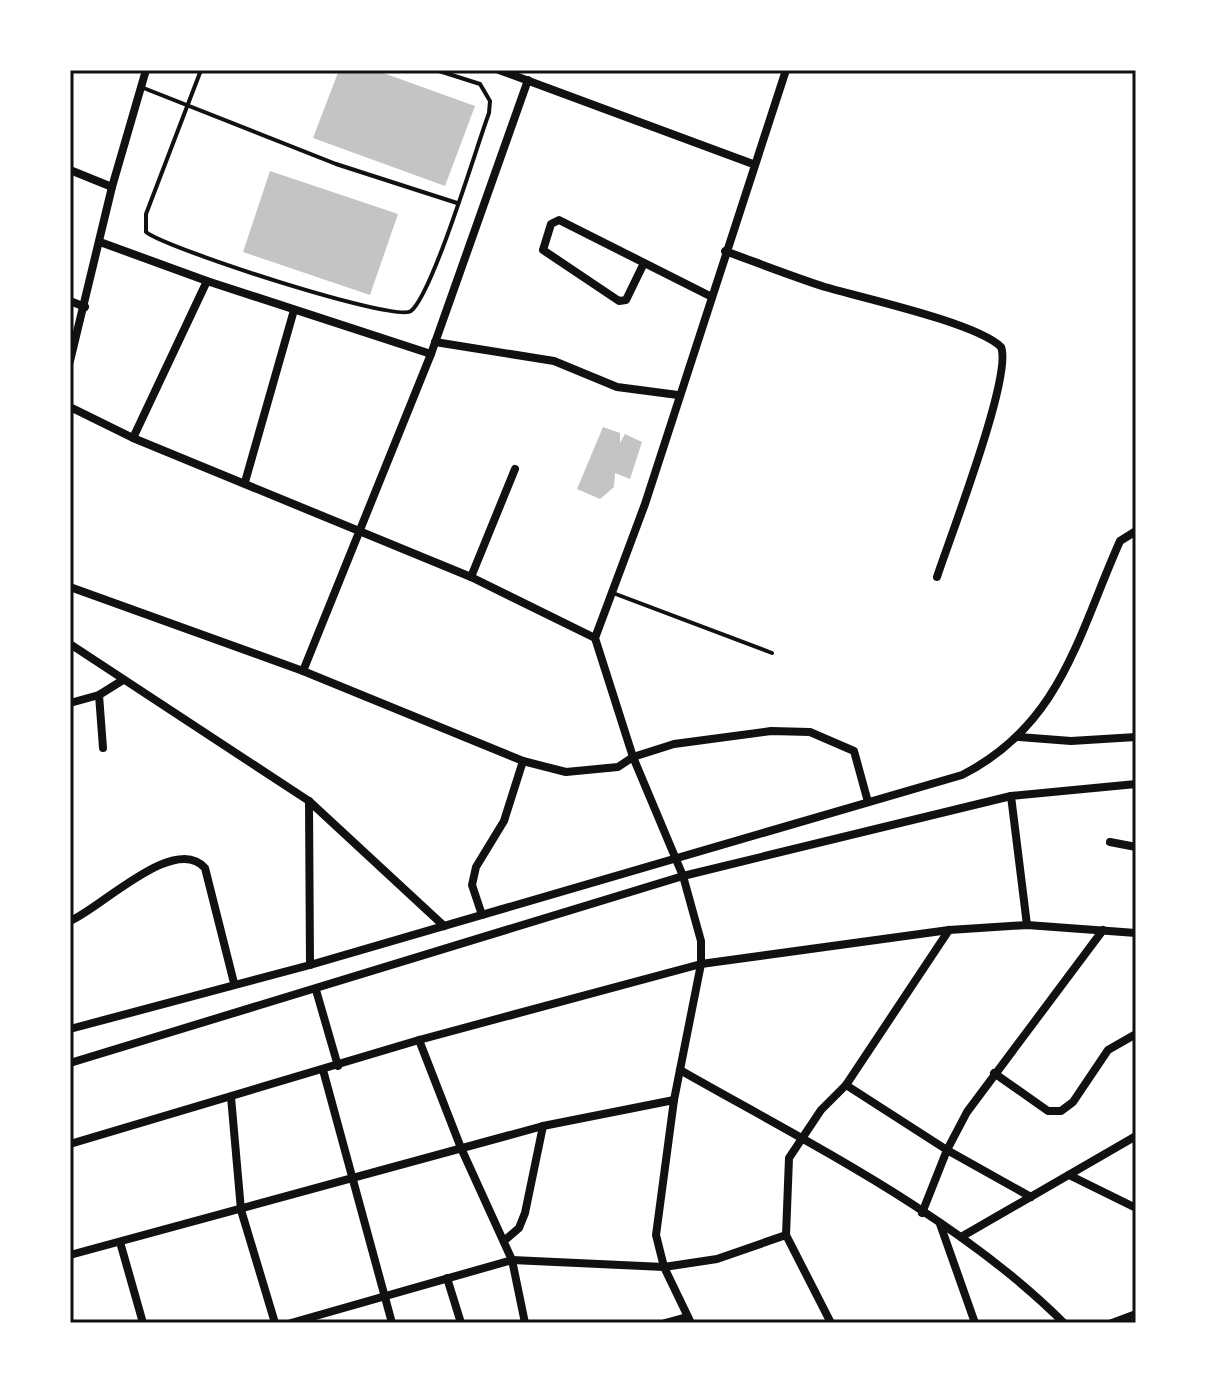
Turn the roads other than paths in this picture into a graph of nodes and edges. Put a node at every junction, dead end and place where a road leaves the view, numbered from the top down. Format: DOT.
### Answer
graph roads {
  1 [pos="146,70"];
  2 [pos="201,70"];
  3 [pos="436,70"];
  4 [pos="499,70"];
  5 [pos="786,70"];
  6 [pos="528,80"];
  7 [pos="141,87"];
  8 [pos="190,105"];
  9 [pos="753,164"];
  10 [pos="70,170"];
  11 [pos="112,187"];
  12 [pos="457,203"];
  13 [pos="100,242"];
  14 [pos="725,251"];
  15 [pos="644,263"];
  16 [pos="207,281"];
  17 [pos="710,296"];
  18 [pos="70,301"];
  19 [pos="85,307"];
  20 [pos="294,310"];
  21 [pos="435,342"];
  22 [pos="431,354"];
  23 [pos="70,361"];
  24 [pos="678,395"];
  25 [pos="70,407"];
  26 [pos="133,438"];
  27 [pos="515,469"];
  28 [pos="245,482"];
  29 [pos="360,529"];
  30 [pos="1136,531"];
  31 [pos="471,577"];
  32 [pos="937,577"];
  33 [pos="70,587"];
  34 [pos="611,593"];
  35 [pos="595,638"];
  36 [pos="70,644"];
  37 [pos="772,653"];
  38 [pos="303,671"];
  39 [pos="123,680"];
  40 [pos="99,695"];
  41 [pos="70,703"];
  42 [pos="1019,737"];
  43 [pos="1136,737"];
  44 [pos="103,748"];
  45 [pos="633,757"];
  46 [pos="523,761"];
  47 [pos="1136,784"];
  48 [pos="1011,796"];
  49 [pos="309,801"];
  50 [pos="868,802"];
  51 [pos="1110,842"];
  52 [pos="1136,847"];
  53 [pos="674,859"];
  54 [pos="683,876"];
  55 [pos="482,915"];
  56 [pos="70,921"];
  57 [pos="1027,925"];
  58 [pos="444,926"];
  59 [pos="949,930"];
  60 [pos="1103,930"];
  61 [pos="1136,933"];
  62 [pos="701,964"];
  63 [pos="310,965"];
  64 [pos="234,983"];
  65 [pos="316,990"];
  66 [pos="70,1029"];
  67 [pos="1136,1034"];
  68 [pos="419,1040"];
  69 [pos="70,1063"];
  70 [pos="338,1066"];
  71 [pos="323,1070"];
  72 [pos="680,1070"];
  73 [pos="994,1073"];
  74 [pos="846,1085"];
  75 [pos="231,1097"];
  76 [pos="674,1100"];
  77 [pos="543,1126"];
  78 [pos="1136,1136"];
  79 [pos="801,1138"];
  80 [pos="70,1144"];
  81 [pos="461,1148"];
  82 [pos="947,1150"];
  83 [pos="1069,1175"];
  84 [pos="353,1179"];
  85 [pos="1031,1197"];
  86 [pos="1136,1208"];
  87 [pos="241,1210"];
  88 [pos="922,1213"];
  89 [pos="940,1224"];
  90 [pos="786,1235"];
  91 [pos="961,1237"];
  92 [pos="505,1240"];
  93 [pos="120,1242"];
  94 [pos="70,1255"];
  95 [pos="512,1260"];
  96 [pos="664,1267"];
  97 [pos="447,1278"];
  98 [pos="384,1296"];
  99 [pos="1136,1314"];
  100 [pos="689,1320"];
  101 [pos="143,1323"];
  102 [pos="275,1323"];
  103 [pos="291,1323"];
  104 [pos="392,1323"];
  105 [pos="461,1323"];
  106 [pos="525,1323"];
  107 [pos="665,1323"];
  108 [pos="831,1323"];
  109 [pos="975,1323"];
  110 [pos="1064,1323"];
  111 [pos="1112,1323"];
  1 -- 7 [label="street"];
  2 -- 8 [label="lane"];
  3 -- 12 [label="lane"];
  4 -- 6 [label="street"];
  5 -- 9 [label="street"];
  6 -- 9 [label="street"];
  6 -- 21 [label="street"];
  7 -- 8 [label="lane"];
  7 -- 11 [label="street"];
  8 -- 12 [label="lane"];
  8 -- 12 [label="lane"];
  9 -- 14 [label="street"];
  10 -- 11 [label="street"];
  11 -- 13 [label="street"];
  13 -- 16 [label="street"];
  13 -- 19 [label="street"];
  14 -- 17 [label="street"];
  14 -- 32 [label="street"];
  15 -- 15 [label="street"];
  15 -- 17 [label="street"];
  16 -- 20 [label="street"];
  16 -- 26 [label="street"];
  17 -- 24 [label="street"];
  18 -- 19 [label="street"];
  19 -- 23 [label="street"];
  20 -- 22 [label="street"];
  20 -- 28 [label="street"];
  21 -- 22 [label="street"];
  21 -- 24 [label="street"];
  22 -- 29 [label="street"];
  24 -- 34 [label="street"];
  25 -- 26 [label="street"];
  26 -- 28 [label="street"];
  27 -- 31 [label="street"];
  28 -- 29 [label="street"];
  29 -- 31 [label="street"];
  29 -- 38 [label="street"];
  30 -- 42 [label="street"];
  31 -- 35 [label="street"];
  33 -- 38 [label="street"];
  34 -- 35 [label="street"];
  34 -- 37 [label="lane"];
  35 -- 45 [label="street"];
  36 -- 39 [label="street"];
  38 -- 46 [label="street"];
  39 -- 40 [label="street"];
  39 -- 49 [label="street"];
  40 -- 41 [label="street"];
  40 -- 44 [label="street"];
  42 -- 43 [label="street"];
  42 -- 50 [label="street"];
  45 -- 46 [label="street"];
  45 -- 50 [label="street"];
  45 -- 53 [label="street"];
  46 -- 55 [label="street"];
  47 -- 48 [label="street"];
  48 -- 54 [label="street"];
  48 -- 57 [label="street"];
  49 -- 58 [label="street"];
  49 -- 63 [label="street"];
  50 -- 53 [label="street"];
  51 -- 52 [label="street"];
  53 -- 54 [label="street"];
  53 -- 55 [label="street"];
  54 -- 62 [label="street"];
  54 -- 65 [label="street"];
  55 -- 58 [label="street"];
  56 -- 64 [label="street"];
  57 -- 59 [label="street"];
  57 -- 60 [label="street"];
  58 -- 63 [label="street"];
  59 -- 62 [label="street"];
  59 -- 74 [label="street"];
  60 -- 61 [label="street"];
  60 -- 73 [label="street"];
  62 -- 68 [label="street"];
  62 -- 72 [label="street"];
  63 -- 64 [label="street"];
  64 -- 66 [label="street"];
  65 -- 69 [label="street"];
  65 -- 70 [label="street"];
  67 -- 73 [label="street"];
  68 -- 70 [label="street"];
  68 -- 81 [label="street"];
  70 -- 71 [label="street"];
  71 -- 75 [label="street"];
  71 -- 84 [label="street"];
  72 -- 76 [label="street"];
  72 -- 79 [label="street"];
  73 -- 82 [label="street"];
  74 -- 79 [label="street"];
  74 -- 82 [label="street"];
  75 -- 80 [label="street"];
  75 -- 87 [label="street"];
  76 -- 77 [label="street"];
  76 -- 96 [label="street"];
  77 -- 81 [label="street"];
  77 -- 92 [label="street"];
  78 -- 83 [label="street"];
  79 -- 88 [label="street"];
  79 -- 90 [label="street"];
  81 -- 84 [label="street"];
  81 -- 92 [label="street"];
  82 -- 85 [label="street"];
  82 -- 88 [label="street"];
  83 -- 85 [label="street"];
  83 -- 86 [label="street"];
  84 -- 87 [label="street"];
  84 -- 98 [label="street"];
  85 -- 91 [label="street"];
  87 -- 93 [label="street"];
  87 -- 102 [label="street"];
  88 -- 89 [label="street"];
  89 -- 91 [label="street"];
  89 -- 109 [label="street"];
  90 -- 96 [label="street"];
  90 -- 108 [label="street"];
  91 -- 110 [label="street"];
  92 -- 95 [label="street"];
  93 -- 94 [label="street"];
  93 -- 101 [label="street"];
  95 -- 96 [label="street"];
  95 -- 97 [label="street"];
  95 -- 106 [label="street"];
  96 -- 100 [label="street"];
  97 -- 98 [label="street"];
  97 -- 105 [label="street"];
  98 -- 103 [label="street"];
  98 -- 104 [label="street"];
  99 -- 111 [label="street"];
  100 -- 107 [label="street"];
}
